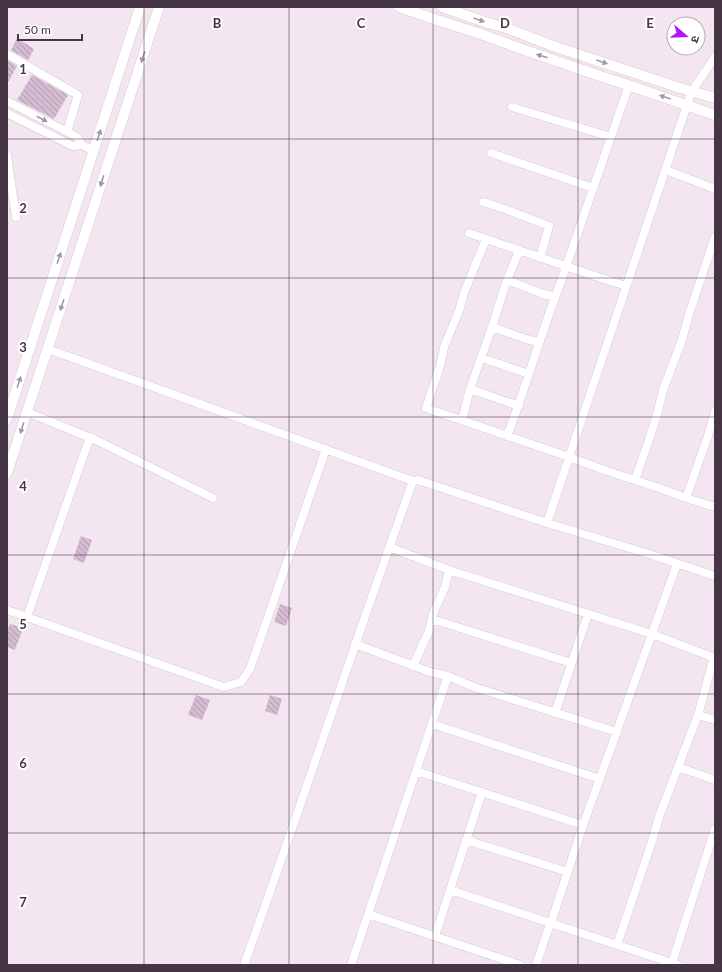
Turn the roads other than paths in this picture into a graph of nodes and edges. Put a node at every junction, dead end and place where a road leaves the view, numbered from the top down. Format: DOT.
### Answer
graph roads {
  1 [pos="140,7"];
  2 [pos="159,7"];
  3 [pos="399,7"];
  4 [pos="442,7"];
  5 [pos="7,54"];
  6 [pos="715,57"];
  7 [pos="629,85"];
  8 [pos="692,92"];
  9 [pos="715,98"];
  10 [pos="7,101"];
  11 [pos="687,105"];
  12 [pos="512,107"];
  13 [pos="7,113"];
  14 [pos="715,114"];
  15 [pos="67,132"];
  16 [pos="611,138"];
  17 [pos="77,146"];
  18 [pos="94,151"];
  19 [pos="491,153"];
  20 [pos="7,156"];
  21 [pos="666,170"];
  22 [pos="593,188"];
  23 [pos="715,189"];
  24 [pos="483,202"];
  25 [pos="16,217"];
  26 [pos="469,233"];
  27 [pos="715,237"];
  28 [pos="486,239"];
  29 [pos="519,251"];
  30 [pos="540,258"];
  31 [pos="566,266"];
  32 [pos="507,280"];
  33 [pos="626,286"];
  34 [pos="555,297"];
  35 [pos="492,327"];
  36 [pos="539,342"];
  37 [pos="48,349"];
  38 [pos="482,358"];
  39 [pos="529,374"];
  40 [pos="470,389"];
  41 [pos="519,406"];
  42 [pos="715,411"];
  43 [pos="27,412"];
  44 [pos="7,419"];
  45 [pos="462,420"];
  46 [pos="507,436"];
  47 [pos="90,438"];
  48 [pos="326,449"];
  49 [pos="569,457"];
  50 [pos="7,474"];
  51 [pos="635,480"];
  52 [pos="412,481"];
  53 [pos="213,498"];
  54 [pos="686,498"];
  55 [pos="715,507"];
  56 [pos="547,523"];
  57 [pos="389,547"];
  58 [pos="678,564"];
  59 [pos="715,566"];
  60 [pos="449,570"];
  61 [pos="713,576"];
  62 [pos="7,610"];
  63 [pos="588,614"];
  64 [pos="27,617"];
  65 [pos="432,620"];
  66 [pos="652,634"];
  67 [pos="355,644"];
  68 [pos="715,657"];
  69 [pos="571,663"];
  70 [pos="414,666"];
  71 [pos="448,676"];
  72 [pos="555,713"];
  73 [pos="698,715"];
  74 [pos="715,720"];
  75 [pos="432,724"];
  76 [pos="617,732"];
  77 [pos="678,767"];
  78 [pos="416,771"];
  79 [pos="600,779"];
  80 [pos="715,780"];
  81 [pos="482,792"];
  82 [pos="583,825"];
  83 [pos="715,829"];
  84 [pos="466,840"];
  85 [pos="568,872"];
  86 [pos="450,890"];
  87 [pos="368,914"];
  88 [pos="551,923"];
  89 [pos="435,936"];
  90 [pos="617,945"];
  91 [pos="675,964"];
  92 [pos="244,965"];
  93 [pos="351,965"];
  94 [pos="520,965"];
  95 [pos="536,965"];
  18 -- 1 [label="street, one-way"];
  2 -- 37 [label="street, one-way"];
  7 -- 3 [label="street, one-way"];
  4 -- 8 [label="street, one-way"];
  5 -- 15 [label="street"];
  6 -- 8 [label="street"];
  11 -- 7 [label="street, one-way"];
  7 -- 16 [label="street"];
  8 -- 9 [label="street"];
  8 -- 11 [label="street"];
  10 -- 15 [label="street, one-way"];
  11 -- 14 [label="street"];
  11 -- 21 [label="street"];
  12 -- 16 [label="street"];
  13 -- 17 [label="street"];
  15 -- 17 [label="street"];
  16 -- 22 [label="street"];
  17 -- 18 [label="street"];
  44 -- 18 [label="street, one-way"];
  19 -- 22 [label="street"];
  20 -- 25 [label="street"];
  21 -- 23 [label="street"];
  21 -- 33 [label="street"];
  22 -- 31 [label="street"];
  24 -- 30 [label="street"];
  26 -- 28 [label="street"];
  27 -- 51 [label="street"];
  28 -- 29 [label="street"];
  28 -- 45 [label="street"];
  29 -- 30 [label="street"];
  29 -- 32 [label="street"];
  30 -- 31 [label="street"];
  31 -- 33 [label="street"];
  31 -- 34 [label="street"];
  32 -- 34 [label="street"];
  32 -- 35 [label="street"];
  33 -- 49 [label="street"];
  34 -- 36 [label="street"];
  35 -- 36 [label="street"];
  35 -- 38 [label="street"];
  36 -- 39 [label="street"];
  37 -- 43 [label="street"];
  37 -- 48 [label="street"];
  38 -- 39 [label="street"];
  38 -- 40 [label="street"];
  39 -- 41 [label="street"];
  40 -- 41 [label="street"];
  40 -- 45 [label="street"];
  41 -- 46 [label="street"];
  42 -- 54 [label="street"];
  43 -- 47 [label="street"];
  43 -- 50 [label="street, one-way"];
  45 -- 46 [label="street"];
  46 -- 49 [label="street"];
  47 -- 53 [label="street"];
  47 -- 64 [label="street"];
  48 -- 52 [label="street"];
  48 -- 64 [label="street"];
  49 -- 51 [label="street"];
  49 -- 56 [label="street"];
  51 -- 54 [label="street"];
  52 -- 56 [label="street"];
  52 -- 57 [label="street"];
  54 -- 55 [label="street"];
  56 -- 58 [label="street"];
  57 -- 60 [label="street"];
  57 -- 67 [label="street"];
  58 -- 61 [label="street"];
  58 -- 66 [label="street"];
  59 -- 61 [label="street"];
  60 -- 63 [label="street"];
  60 -- 65 [label="street"];
  62 -- 64 [label="street"];
  63 -- 66 [label="street"];
  63 -- 69 [label="street"];
  65 -- 69 [label="street"];
  65 -- 70 [label="street"];
  66 -- 68 [label="street"];
  66 -- 76 [label="street"];
  67 -- 70 [label="street"];
  67 -- 92 [label="street"];
  68 -- 73 [label="street"];
  69 -- 72 [label="street"];
  70 -- 71 [label="street"];
  71 -- 72 [label="street"];
  71 -- 75 [label="street"];
  72 -- 76 [label="street"];
  73 -- 74 [label="street"];
  73 -- 77 [label="street"];
  75 -- 78 [label="street"];
  75 -- 79 [label="street"];
  76 -- 79 [label="street"];
  77 -- 80 [label="street"];
  77 -- 90 [label="street"];
  78 -- 81 [label="street"];
  78 -- 87 [label="street"];
  79 -- 82 [label="street"];
  81 -- 82 [label="street"];
  81 -- 84 [label="street"];
  82 -- 85 [label="street"];
  83 -- 91 [label="street"];
  84 -- 85 [label="street"];
  84 -- 86 [label="street"];
  85 -- 88 [label="street"];
  86 -- 88 [label="street"];
  86 -- 89 [label="street"];
  87 -- 89 [label="street"];
  87 -- 93 [label="street"];
  88 -- 90 [label="street"];
  88 -- 95 [label="street"];
  89 -- 94 [label="street"];
  90 -- 91 [label="street"];
}
